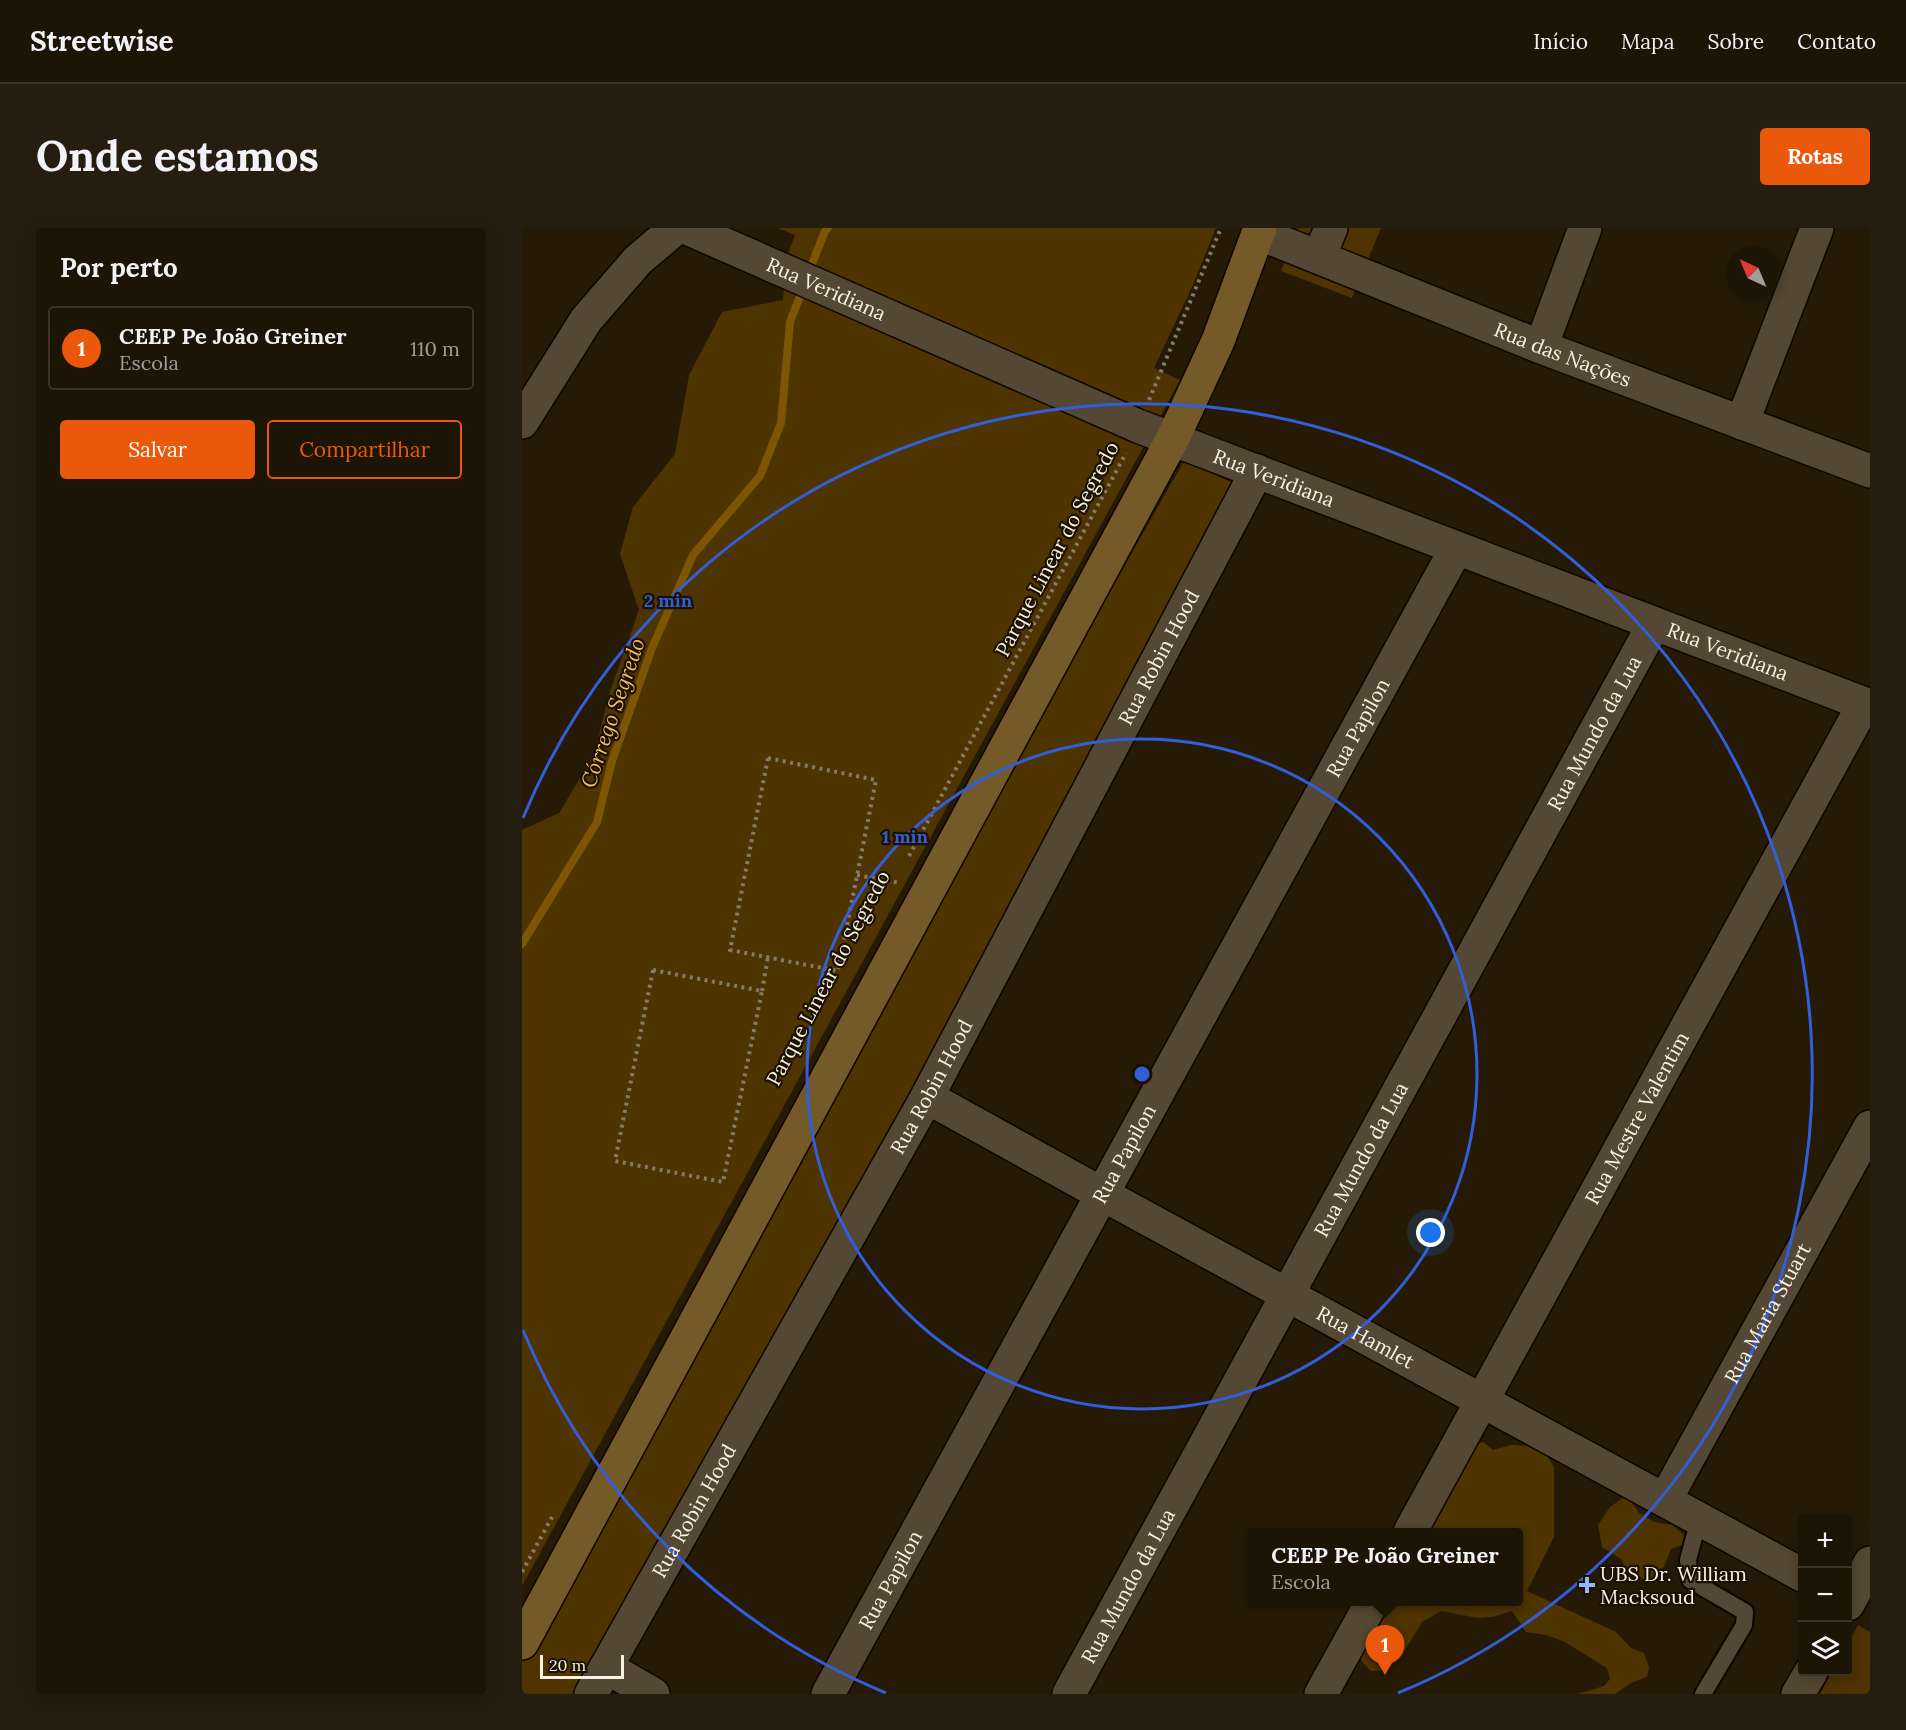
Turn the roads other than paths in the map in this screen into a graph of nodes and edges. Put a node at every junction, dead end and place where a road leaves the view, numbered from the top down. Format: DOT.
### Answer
graph roads {
  1 [pos="676,228"];
  2 [pos="687,228"];
  3 [pos="1585,228"];
  4 [pos="1816,228"];
  5 [pos="1259,230"];
  6 [pos="1325,243"];
  7 [pos="1541,347"];
  8 [pos="522,422"];
  9 [pos="1742,423"];
  10 [pos="1173,438"];
  11 [pos="1257,471"];
  12 [pos="1870,471"];
  13 [pos="1456,549"];
  14 [pos="1654,624"];
  15 [pos="1867,705"];
  16 [pos="927,1097"];
  17 [pos="1870,1127"];
  18 [pos="1102,1194"];
  19 [pos="1287,1295"];
  20 [pos="1482,1400"];
  21 [pos="1665,1500"];
  22 [pos="1699,1519"];
  23 [pos="1413,1528"];
  24 [pos="1870,1563"];
  25 [pos="1798,1572"];
  26 [pos="1854,1604"];
  27 [pos="1370,1606"];
  28 [pos="522,1642"];
  29 [pos="1808,1676"];
  30 [pos="598,1680"];
  31 [pos="653,1694"];
  32 [pos="828,1694"];
  33 [pos="1069,1694"];
  34 [pos="1321,1694"];
  35 [pos="1703,1694"];
  36 [pos="1798,1694"];
  1 -- 8 [label="street"];
  2 -- 10 [label="street, Rua Veridiana"];
  3 -- 7 [label="street"];
  4 -- 9 [label="street"];
  5 -- 6 [label="street, Rua das Nações"];
  5 -- 10 [label="main road"];
  6 -- 7 [label="street, Rua das Nações"];
  7 -- 9 [label="street, Rua das Nações"];
  9 -- 12 [label="street, Rua das Nações"];
  10 -- 11 [label="street, Rua Veridiana"];
  10 -- 28 [label="main road"];
  11 -- 13 [label="street, Rua Veridiana"];
  11 -- 16 [label="street, Rua Robin Hood"];
  13 -- 14 [label="street, Rua Veridiana"];
  13 -- 18 [label="street, Rua Papilon"];
  14 -- 15 [label="street, Rua Veridiana"];
  14 -- 19 [label="street, Rua Mundo da Lua"];
  15 -- 20 [label="street, Rua Mestre Valentim"];
  16 -- 18 [label="street, Rua Hamlet"];
  16 -- 30 [label="street, Rua Robin Hood"];
  17 -- 21 [label="street, Rua Maria Stuart"];
  18 -- 19 [label="street, Rua Hamlet"];
  18 -- 32 [label="street, Rua Papilon"];
  19 -- 20 [label="street, Rua Hamlet"];
  19 -- 33 [label="street, Rua Mundo da Lua"];
  20 -- 21 [label="street, Rua Hamlet"];
  20 -- 23 [label="street, Rua Mestre Valentim"];
  21 -- 22 [label="street, Rua Hamlet"];
  22 -- 25 [label="street, Rua Hamlet"];
  22 -- 35 [label="lane"];
  24 -- 26 [label="street"];
  27 -- 34 [label="street"];
  29 -- 36 [label="street"];
  30 -- 31 [label="street"];
}
